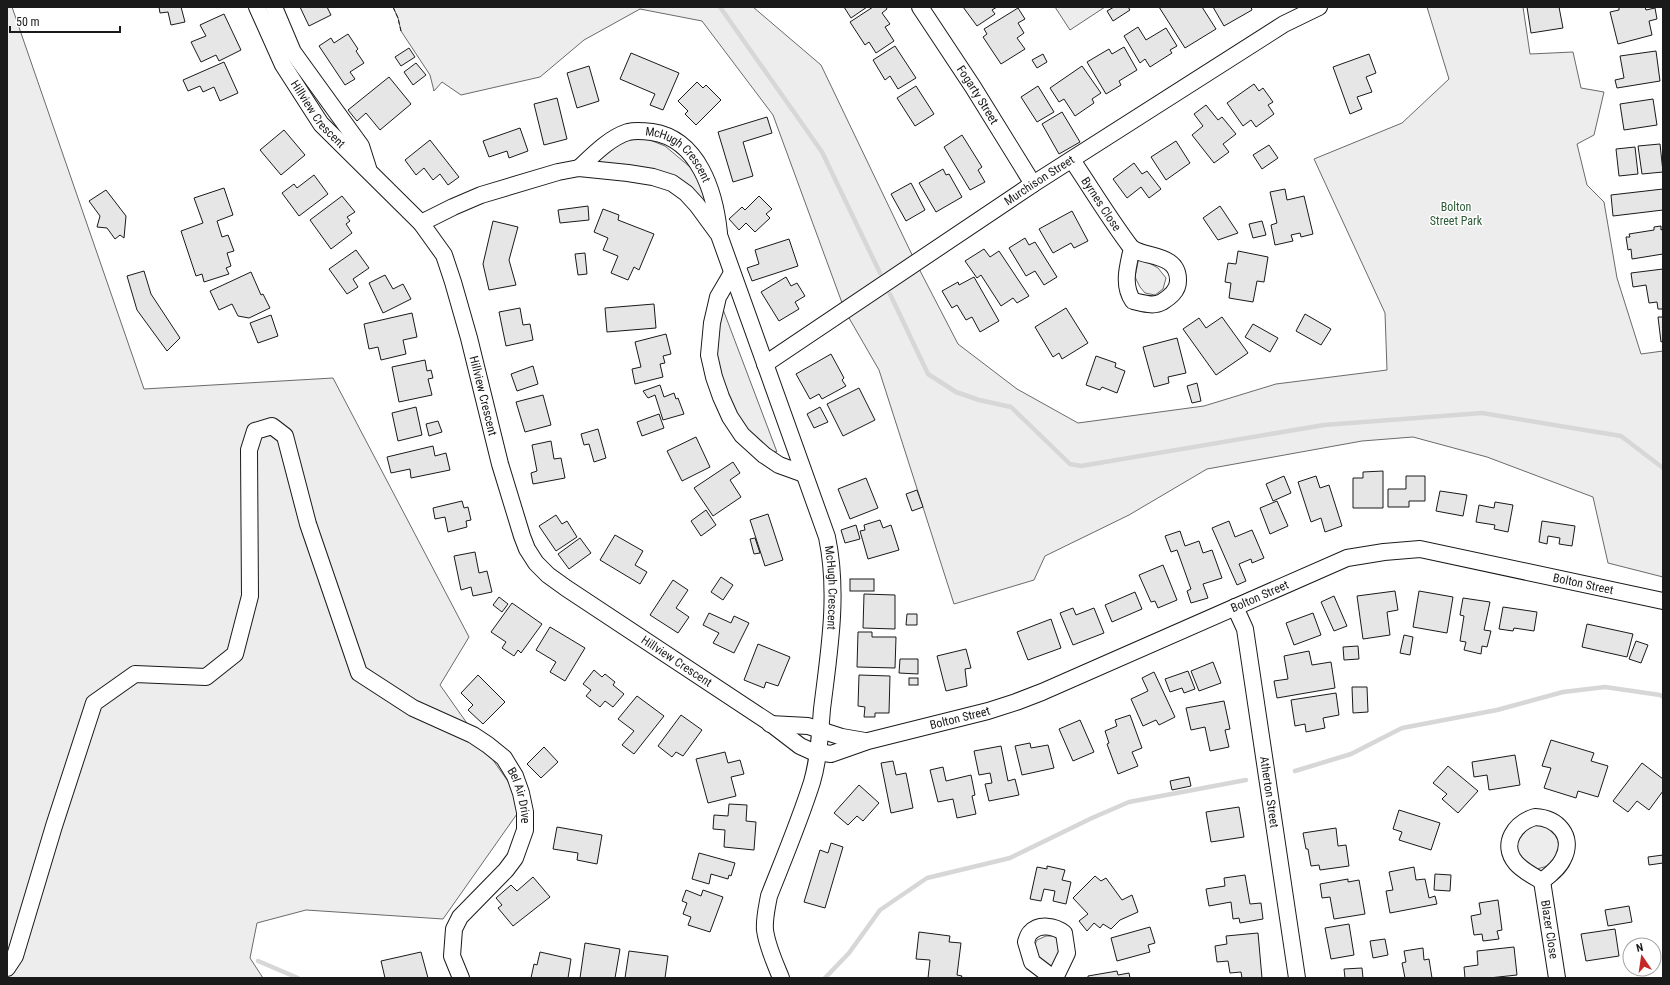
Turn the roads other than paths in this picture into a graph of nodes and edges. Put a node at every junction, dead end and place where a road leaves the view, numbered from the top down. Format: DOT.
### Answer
graph roads {
  1 [pos="257,7"];
  2 [pos="274,7"];
  3 [pos="920,7"];
  4 [pos="1319,7"];
  5 [pos="1072,160"];
  6 [pos="579,168"];
  7 [pos="369,171"];
  8 [pos="1033,184"];
  9 [pos="421,223"];
  10 [pos="719,235"];
  11 [pos="1132,248"];
  12 [pos="732,273"];
  13 [pos="765,364"];
  14 [pos="804,474"];
  15 [pos="1663,601"];
  16 [pos="1235,607"];
  17 [pos="770,724"];
  18 [pos="820,729"];
  19 [pos="868,741"];
  20 [pos="818,753"];
  21 [pos="1542,881"];
  22 [pos="7,968"];
  23 [pos="461,978"];
  24 [pos="781,978"];
  25 [pos="1297,978"];
  26 [pos="1557,978"];
  1 -- 7 [label="street, Hillview Crescent"];
  2 -- 7 [label="street"];
  3 -- 8 [label="street, Fogarty Street"];
  4 -- 5 [label="street, Murchison Street"];
  5 -- 8 [label="street, Murchison Street"];
  5 -- 11 [label="street, Byrnes Close"];
  6 -- 9 [label="street, McHugh Crescent"];
  6 -- 10 [label="street, McHugh Crescent"];
  6 -- 10 [label="street, McHugh Crescent"];
  7 -- 9 [label="street, Hillview Crescent"];
  8 -- 13 [label="street, Murchison Street"];
  9 -- 17 [label="street, Hillview Crescent"];
  10 -- 12 [label="street, McHugh Crescent"];
  12 -- 13 [label="street, McHugh Crescent"];
  12 -- 14 [label="street"];
  13 -- 14 [label="street, McHugh Crescent"];
  14 -- 18 [label="street, McHugh Crescent"];
  15 -- 16 [label="street, Bolton Street"];
  16 -- 19 [label="street, Bolton Street"];
  16 -- 25 [label="street, Atherton Street"];
  17 -- 18 [label="street"];
  17 -- 20 [label="street, Hillview Crescent"];
  18 -- 19 [label="street, Bolton Street"];
  18 -- 20 [label="street"];
  19 -- 20 [label="street, Bolton Street"];
  20 -- 24 [label="street"];
  21 -- 26 [label="street, Blazer Close"];
  22 -- 23 [label="street, Bel Air Drive"];
}
